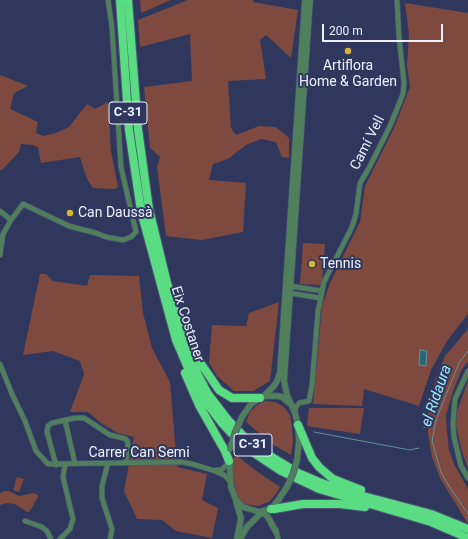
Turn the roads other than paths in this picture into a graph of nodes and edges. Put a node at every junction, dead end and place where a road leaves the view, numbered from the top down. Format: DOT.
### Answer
graph roads {
  1 [pos="108,0"];
  2 [pos="120,0"];
  3 [pos="128,0"];
  4 [pos="305,0"];
  5 [pos="310,0"];
  6 [pos="397,0"];
  7 [pos="0,211"];
  8 [pos="11,220"];
  9 [pos="0,255"];
  10 [pos="290,286"];
  11 [pos="322,291"];
  12 [pos="290,293"];
  13 [pos="320,298"];
  14 [pos="176,318"];
  15 [pos="176,340"];
  16 [pos="0,364"];
  17 [pos="468,371"];
  18 [pos="262,397"];
  19 [pos="288,397"];
  20 [pos="303,402"];
  21 [pos="291,405"];
  22 [pos="295,413"];
  23 [pos="65,420"];
  24 [pos="298,425"];
  25 [pos="229,462"];
  26 [pos="108,463"];
  27 [pos="126,463"];
  28 [pos="75,464"];
  29 [pos="56,465"];
  30 [pos="65,465"];
  31 [pos="212,470"];
  32 [pos="468,478"];
  33 [pos="230,481"];
  34 [pos="236,500"];
  35 [pos="391,503"];
  36 [pos="382,508"];
  37 [pos="270,509"];
  38 [pos="262,512"];
  39 [pos="25,521"];
  40 [pos="276,532"];
  41 [pos="467,535"];
  42 [pos="51,539"];
  43 [pos="60,539"];
  44 [pos="110,539"];
  45 [pos="239,539"];
  46 [pos="278,539"];
  1 -- 8 [label="street"];
  2 -- 15 [label="highway, Eix Costaner / C-31"];
  3 -- 14 [label="highway, Eix Costaner / C-31"];
  4 -- 18 [label="street"];
  5 -- 10 [label="street"];
  6 -- 11 [label="street, Camí Vell"];
  7 -- 8 [label="street"];
  8 -- 9 [label="street"];
  10 -- 11 [label="street"];
  10 -- 12 [label="street"];
  11 -- 13 [label="street, Camí Vell"];
  12 -- 13 [label="street"];
  12 -- 19 [label="street"];
  13 -- 20 [label="street, Camí Vell"];
  14 -- 18 [label="highway, C-31"];
  14 -- 35 [label="highway, Eix Costaner / C-31"];
  15 -- 25 [label="highway, C-31"];
  15 -- 36 [label="highway, Eix Costaner / C-31"];
  16 -- 29 [label="street, Carrer Can Semi"];
  17 -- 32 [label="street"];
  18 -- 21 [label="street"];
  18 -- 25 [label="street, bridge"];
  19 -- 20 [label="street"];
  19 -- 21 [label="street"];
  20 -- 22 [label="street, Camí Vell"];
  21 -- 22 [label="street"];
  22 -- 24 [label="street"];
  23 -- 27 [label="street"];
  23 -- 28 [label="street"];
  23 -- 29 [label="street"];
  24 -- 35 [label="highway"];
  24 -- 37 [label="street, bridge"];
  25 -- 31 [label="street"];
  25 -- 33 [label="street"];
  26 -- 27 [label="street, Carrer Can Semi"];
  26 -- 28 [label="street, Carrer Can Semi"];
  26 -- 44 [label="street"];
  27 -- 31 [label="street, Carrer Can Semi"];
  28 -- 30 [label="street, Carrer Can Semi"];
  29 -- 30 [label="street, Carrer Can Semi"];
  30 -- 43 [label="street"];
  31 -- 33 [label="street, Carrer Can Semi"];
  33 -- 34 [label="street"];
  34 -- 38 [label="street"];
  34 -- 45 [label="street"];
  35 -- 41 [label="highway, Eix Costaner / C-31"];
  36 -- 37 [label="highway"];
  36 -- 41 [label="highway, Eix Costaner / C-31"];
  37 -- 38 [label="street"];
  37 -- 40 [label="street"];
  38 -- 40 [label="street"];
  38 -- 45 [label="street"];
  39 -- 42 [label="street"];
  40 -- 46 [label="street"];
}
